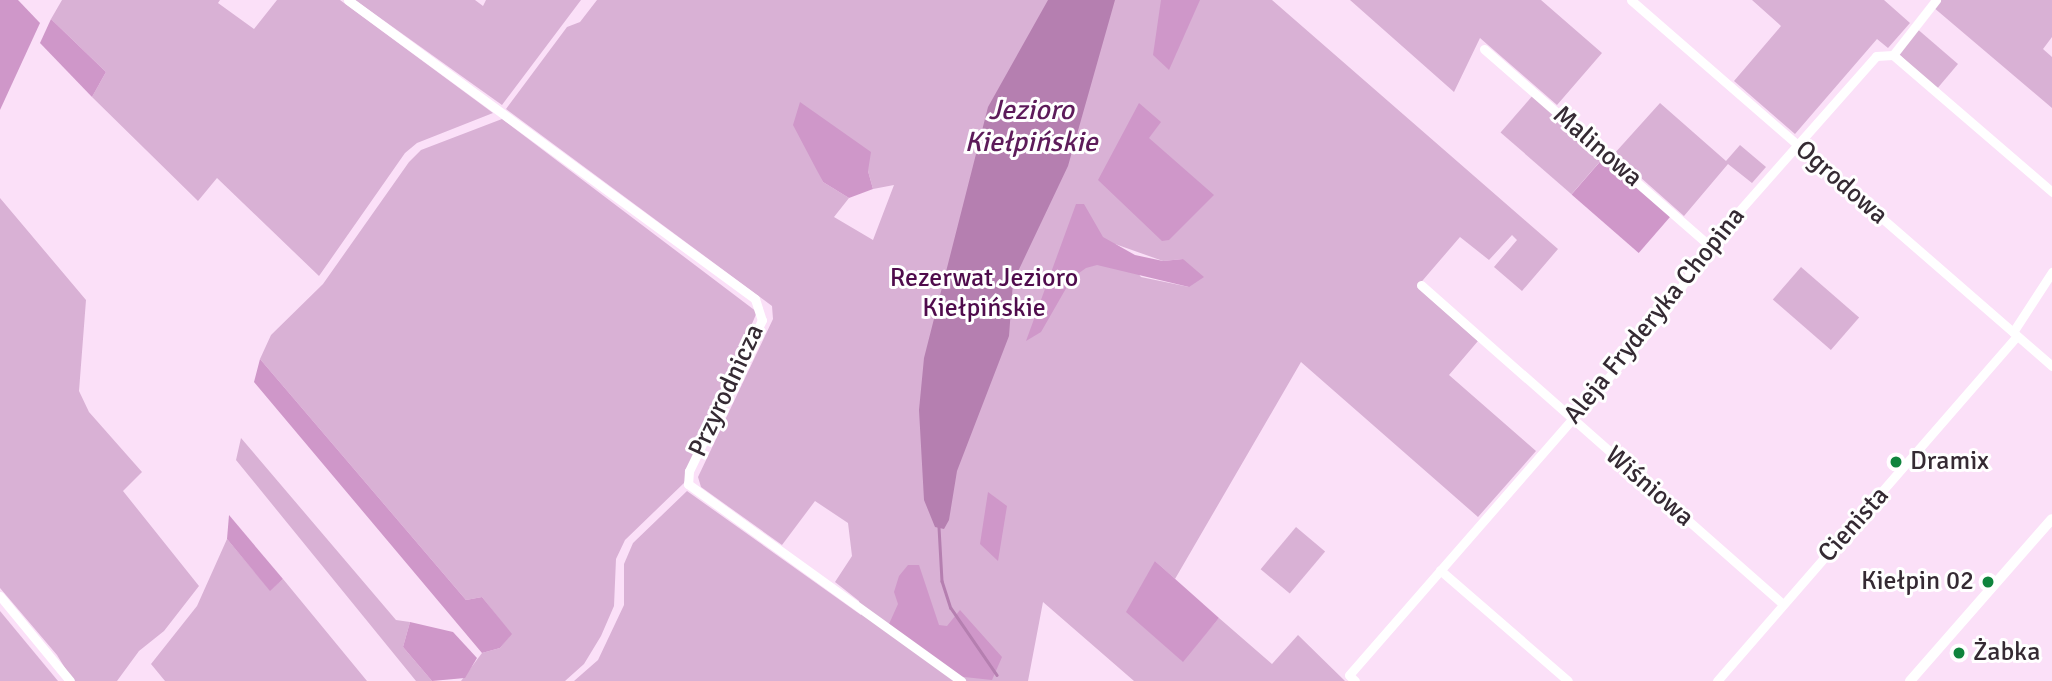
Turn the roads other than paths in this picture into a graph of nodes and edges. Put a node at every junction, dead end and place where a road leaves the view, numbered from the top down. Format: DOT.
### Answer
graph roads {
  1 [pos="348,0"];
  2 [pos="1631,0"];
  3 [pos="1936,0"];
  4 [pos="1484,49"];
  5 [pos="1893,55"];
  6 [pos="1798,146"];
  7 [pos="2052,192"];
  8 [pos="1709,245"];
  9 [pos="2052,272"];
  10 [pos="1422,285"];
  11 [pos="2015,334"];
  12 [pos="2052,366"];
  13 [pos="1572,420"];
  14 [pos="2052,519"];
  15 [pos="1440,570"];
  16 [pos="0,596"];
  17 [pos="1783,604"];
  18 [pos="1352,678"];
  19 [pos="70,681"];
  20 [pos="961,681"];
  21 [pos="1568,681"];
  22 [pos="1717,681"];
  23 [pos="1910,681"];
  1 -- 20 [label="street, Przyrodnicza"];
  2 -- 6 [label="street, Ogrodowa"];
  3 -- 5 [label="street, Aleja Fryderyka Chopina"];
  4 -- 8 [label="street, Malinowa"];
  5 -- 6 [label="street, Aleja Fryderyka Chopina"];
  5 -- 7 [label="street"];
  6 -- 8 [label="street, Aleja Fryderyka Chopina"];
  6 -- 11 [label="street, Ogrodowa"];
  8 -- 13 [label="street, Aleja Fryderyka Chopina"];
  9 -- 11 [label="street, Cienista"];
  10 -- 13 [label="street, Wiśniowa"];
  11 -- 12 [label="street, Ogrodowa"];
  11 -- 17 [label="street, Cienista"];
  13 -- 15 [label="street, Aleja Fryderyka Chopina"];
  13 -- 17 [label="street, Wiśniowa"];
  14 -- 23 [label="street"];
  15 -- 18 [label="street, Aleja Fryderyka Chopina"];
  15 -- 21 [label="street"];
  16 -- 19 [label="street"];
  17 -- 22 [label="street, Cienista"];
}
